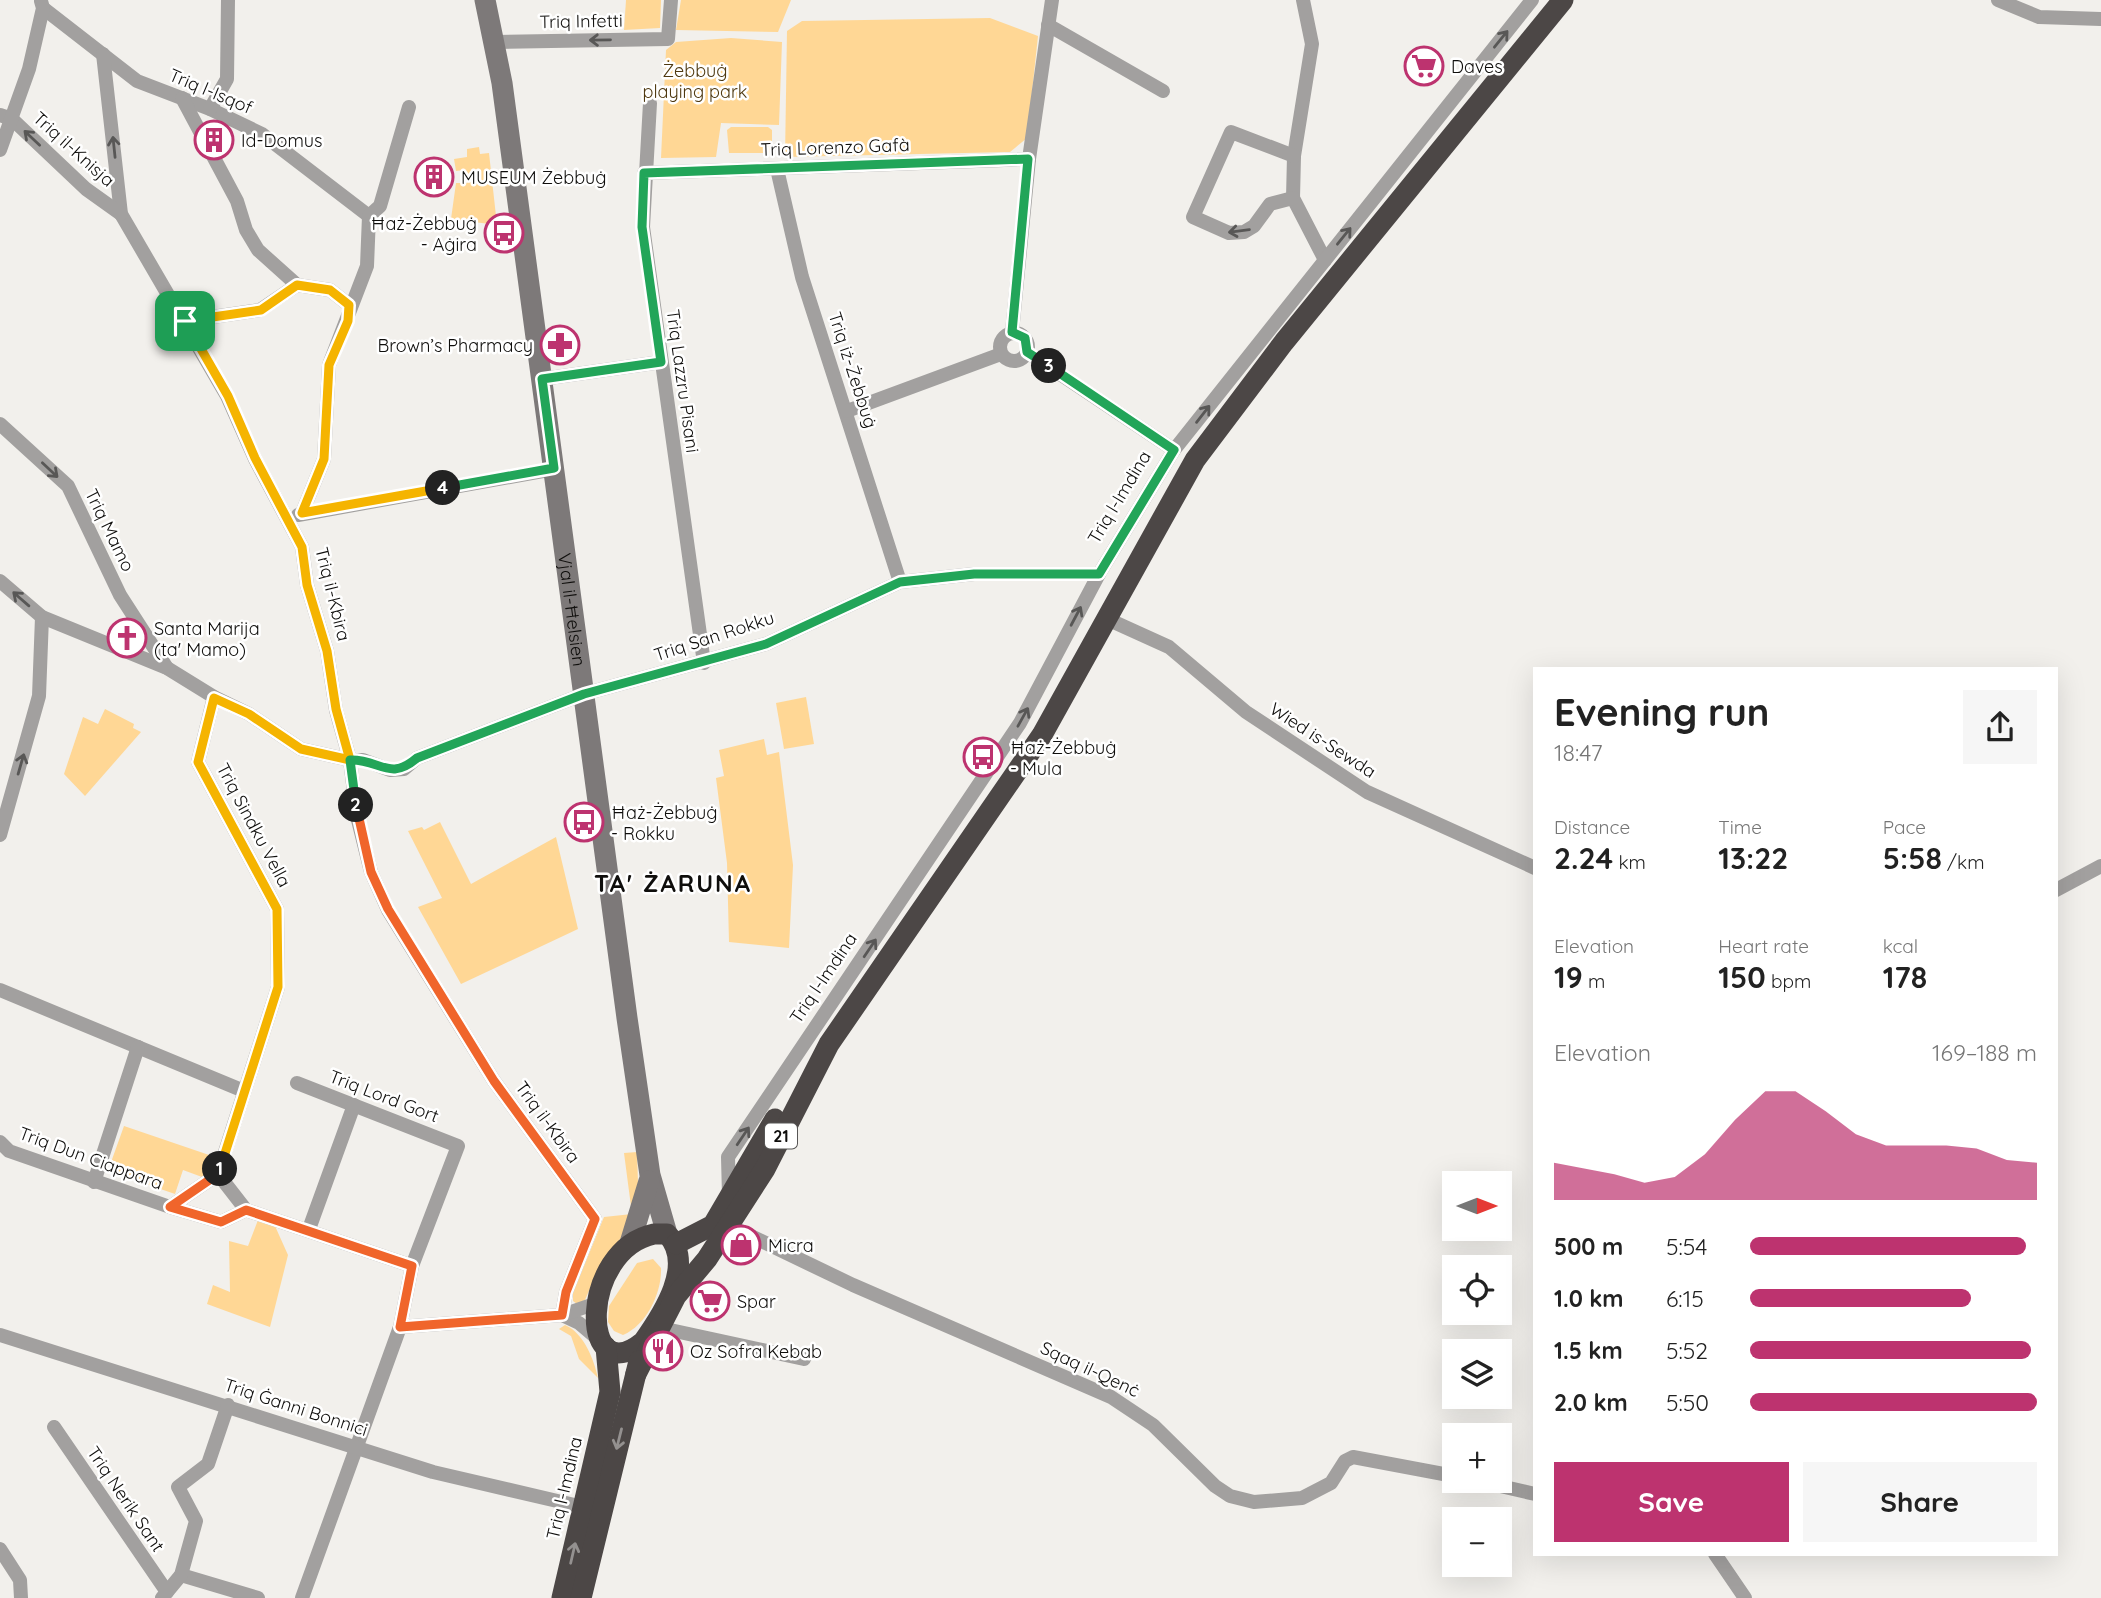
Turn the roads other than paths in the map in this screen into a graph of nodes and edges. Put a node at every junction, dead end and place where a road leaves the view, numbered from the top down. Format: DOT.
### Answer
graph roads {
  1 [pos="228,0"];
  2 [pos="485,0"];
  3 [pos="497,0"];
  4 [pos="671,0"];
  5 [pos="1052,0"];
  6 [pos="1303,0"];
  7 [pos="1517,0"];
  8 [pos="1532,0"];
  9 [pos="1563,0"];
  10 [pos="1998,0"];
  11 [pos="41,4"];
  12 [pos="1520,15"];
  13 [pos="2101,19"];
  14 [pos="1048,25"];
  15 [pos="495,42"];
  16 [pos="103,54"];
  17 [pos="1163,91"];
  18 [pos="182,98"];
  19 [pos="650,103"];
  20 [pos="409,107"];
  21 [pos="210,109"];
  22 [pos="6,117"];
  23 [pos="0,150"];
  24 [pos="1294,156"];
  25 [pos="1028,159"];
  26 [pos="776,169"];
  27 [pos="644,173"];
  28 [pos="1293,198"];
  29 [pos="121,214"];
  30 [pos="369,216"];
  31 [pos="1325,260"];
  32 [pos="297,285"];
  33 [pos="349,305"];
  34 [pos="185,321"];
  35 [pos="1012,332"];
  36 [pos="1027,352"];
  37 [pos="1002,354"];
  38 [pos="661,362"];
  39 [pos="542,379"];
  40 [pos="847,411"];
  41 [pos="0,424"];
  42 [pos="1174,450"];
  43 [pos="554,468"];
  44 [pos="296,516"];
  45 [pos="1099,574"];
  46 [pos="0,580"];
  47 [pos="900,582"];
  48 [pos="42,617"];
  49 [pos="1105,618"];
  50 [pos="704,663"];
  51 [pos="167,668"];
  52 [pos="584,694"];
  53 [pos="214,698"];
  54 [pos="350,760"];
  55 [pos="1,832"];
  56 [pos="2101,866"];
  57 [pos="1533,867"];
  58 [pos="2058,889"];
  59 [pos="0,990"];
  60 [pos="829,1044"];
  61 [pos="138,1046"];
  62 [pos="297,1083"];
  63 [pos="244,1091"];
  64 [pos="354,1105"];
  65 [pos="0,1142"];
  66 [pos="218,1174"];
  67 [pos="650,1175"];
  68 [pos="94,1182"];
  69 [pos="729,1200"];
  70 [pos="170,1207"];
  71 [pos="246,1210"];
  72 [pos="730,1226"];
  73 [pos="309,1229"];
  74 [pos="671,1239"];
  75 [pos="631,1243"];
  76 [pos="412,1266"];
  77 [pos="680,1270"];
  78 [pos="597,1303"];
  79 [pos="562,1315"];
  80 [pos="400,1327"];
  81 [pos="661,1328"];
  82 [pos="0,1335"];
  83 [pos="643,1342"];
  84 [pos="602,1344"];
  85 [pos="804,1359"];
  86 [pos="636,1374"];
  87 [pos="228,1405"];
  88 [pos="54,1427"];
  89 [pos="356,1447"];
  90 [pos="1442,1474"];
  91 [pos="1512,1489"];
  92 [pos="1533,1494"];
  93 [pos="583,1507"];
  94 [pos="0,1549"];
  95 [pos="1716,1556"];
  96 [pos="181,1574"];
  97 [pos="164,1595"];
  98 [pos="21,1598"];
  99 [pos="258,1598"];
  100 [pos="302,1598"];
  101 [pos="562,1598"];
  102 [pos="581,1598"];
  103 [pos="1745,1598"];
  1 -- 21 [label="street"];
  2 -- 15 [label="street, Vjal il-Ħelsien"];
  3 -- 15 [label="street, Vjal il-Ħelsien"];
  4 -- 15 [label="street, Triq Infetti, one-way"];
  5 -- 14 [label="street"];
  6 -- 24 [label="street"];
  7 -- 12 [label="street"];
  8 -- 12 [label="street, Triq l-Imdina"];
  9 -- 49 [label="highway, 21"];
  10 -- 13 [label="street"];
  11 -- 16 [label="street"];
  11 -- 22 [label="street"];
  31 -- 12 [label="street, Triq l-Imdina, one-way"];
  14 -- 17 [label="street"];
  14 -- 25 [label="street"];
  15 -- 39 [label="street, Vjal il-Ħelsien"];
  16 -- 18 [label="street, Triq l-Isqof"];
  29 -- 16 [label="street, Triq il-Kbira, one-way"];
  18 -- 21 [label="street, Triq l-Isqof"];
  18 -- 32 [label="street"];
  19 -- 27 [label="street, Triq Lazzru Pisani"];
  20 -- 30 [label="street"];
  21 -- 30 [label="street, Triq l-Isqof"];
  22 -- 23 [label="street"];
  29 -- 22 [label="street, Triq il-Knisja, one-way"];
  24 -- 28 [label="street"];
  28 -- 24 [label="street, one-way"];
  25 -- 26 [label="street, Triq Lorenzo Gafà"];
  25 -- 35 [label="street"];
  26 -- 27 [label="street, Triq Lorenzo Gafà"];
  26 -- 40 [label="street, Triq iż-Żebbuġ"];
  27 -- 38 [label="street, Triq Lazzru Pisani"];
  28 -- 31 [label="street"];
  29 -- 34 [label="street, Triq il-Kbira"];
  30 -- 33 [label="street"];
  42 -- 31 [label="street, Triq l-Imdina, one-way"];
  32 -- 33 [label="street"];
  32 -- 34 [label="street"];
  33 -- 44 [label="street"];
  34 -- 44 [label="street, Triq il-Kbira"];
  35 -- 36 [label="street"];
  35 -- 37 [label="street"];
  36 -- 37 [label="street"];
  36 -- 42 [label="street"];
  37 -- 40 [label="street"];
  38 -- 39 [label="street"];
  38 -- 50 [label="street, Triq Lazzru Pisani"];
  39 -- 43 [label="street, Vjal il-Ħelsien"];
  40 -- 47 [label="street, Triq iż-Żebbuġ"];
  41 -- 51 [label="street, Triq Mamo, one-way"];
  42 -- 45 [label="street, Triq l-Imdina"];
  43 -- 44 [label="street"];
  43 -- 52 [label="street, Vjal il-Ħelsien"];
  44 -- 54 [label="street, Triq il-Kbira"];
  45 -- 47 [label="street, Triq San Rokku"];
  69 -- 45 [label="street, Triq l-Imdina, one-way"];
  48 -- 46 [label="street, Triq Mamo, one-way"];
  47 -- 50 [label="street, Triq San Rokku"];
  48 -- 51 [label="street, Triq Mamo"];
  55 -- 48 [label="street, one-way"];
  49 -- 57 [label="street, Wied is-Sewda"];
  49 -- 60 [label="highway, 21"];
  50 -- 52 [label="street, Triq San Rokku"];
  51 -- 53 [label="street, Triq Mamo"];
  52 -- 54 [label="street, Triq San Rokku"];
  52 -- 67 [label="street, Vjal il-Ħelsien"];
  53 -- 54 [label="street, Triq Mamo"];
  53 -- 63 [label="street, Triq Sindku Vella"];
  54 -- 79 [label="street, Triq il-Kbira"];
  56 -- 58 [label="street"];
  59 -- 61 [label="street"];
  60 -- 69 [label="highway, 21"];
  60 -- 72 [label="highway, 21"];
  61 -- 63 [label="street"];
  61 -- 68 [label="street"];
  62 -- 64 [label="street, Triq Lord Gort"];
  63 -- 66 [label="street, Triq Sindku Vella"];
  64 -- 73 [label="street"];
  64 -- 76 [label="street, Triq Lord Gort"];
  65 -- 68 [label="street, Triq Dun Ciappara"];
  66 -- 70 [label="street, Triq Dun Ciappara"];
  66 -- 71 [label="street"];
  67 -- 74 [label="street, Vjal il-Ħelsien"];
  67 -- 75 [label="street, Vjal il-Ħelsien"];
  68 -- 70 [label="street, Triq Dun Ciappara"];
  69 -- 74 [label="highway, 21"];
  70 -- 71 [label="street, Triq Dun Ciappara"];
  71 -- 73 [label="street"];
  72 -- 77 [label="highway, 21"];
  72 -- 81 [label="highway"];
  72 -- 90 [label="street, Sqaq il-Qenċ"];
  73 -- 76 [label="street"];
  74 -- 75 [label="highway"];
  74 -- 77 [label="highway"];
  75 -- 78 [label="highway, Triq l-Imdina"];
  76 -- 80 [label="street"];
  77 -- 83 [label="highway"];
  78 -- 79 [label="street"];
  78 -- 84 [label="highway, Triq l-Imdina"];
  79 -- 80 [label="street"];
  79 -- 84 [label="street"];
  80 -- 89 [label="street"];
  81 -- 85 [label="street"];
  81 -- 86 [label="highway"];
  82 -- 87 [label="street, Triq Ġanni Bonnici"];
  83 -- 84 [label="highway"];
  83 -- 86 [label="highway"];
  84 -- 93 [label="highway, Triq l-Imdina"];
  86 -- 102 [label="highway, one-way"];
  87 -- 89 [label="street, Triq Ġanni Bonnici"];
  87 -- 96 [label="street"];
  88 -- 97 [label="street, Triq Nerik Sant"];
  89 -- 93 [label="street, Triq Ġanni Bonnici"];
  89 -- 100 [label="street"];
  91 -- 92 [label="street"];
  101 -- 93 [label="highway, Triq l-Imdina, one-way"];
  94 -- 98 [label="street"];
  95 -- 103 [label="street"];
  96 -- 97 [label="street"];
  96 -- 99 [label="street"];
}
